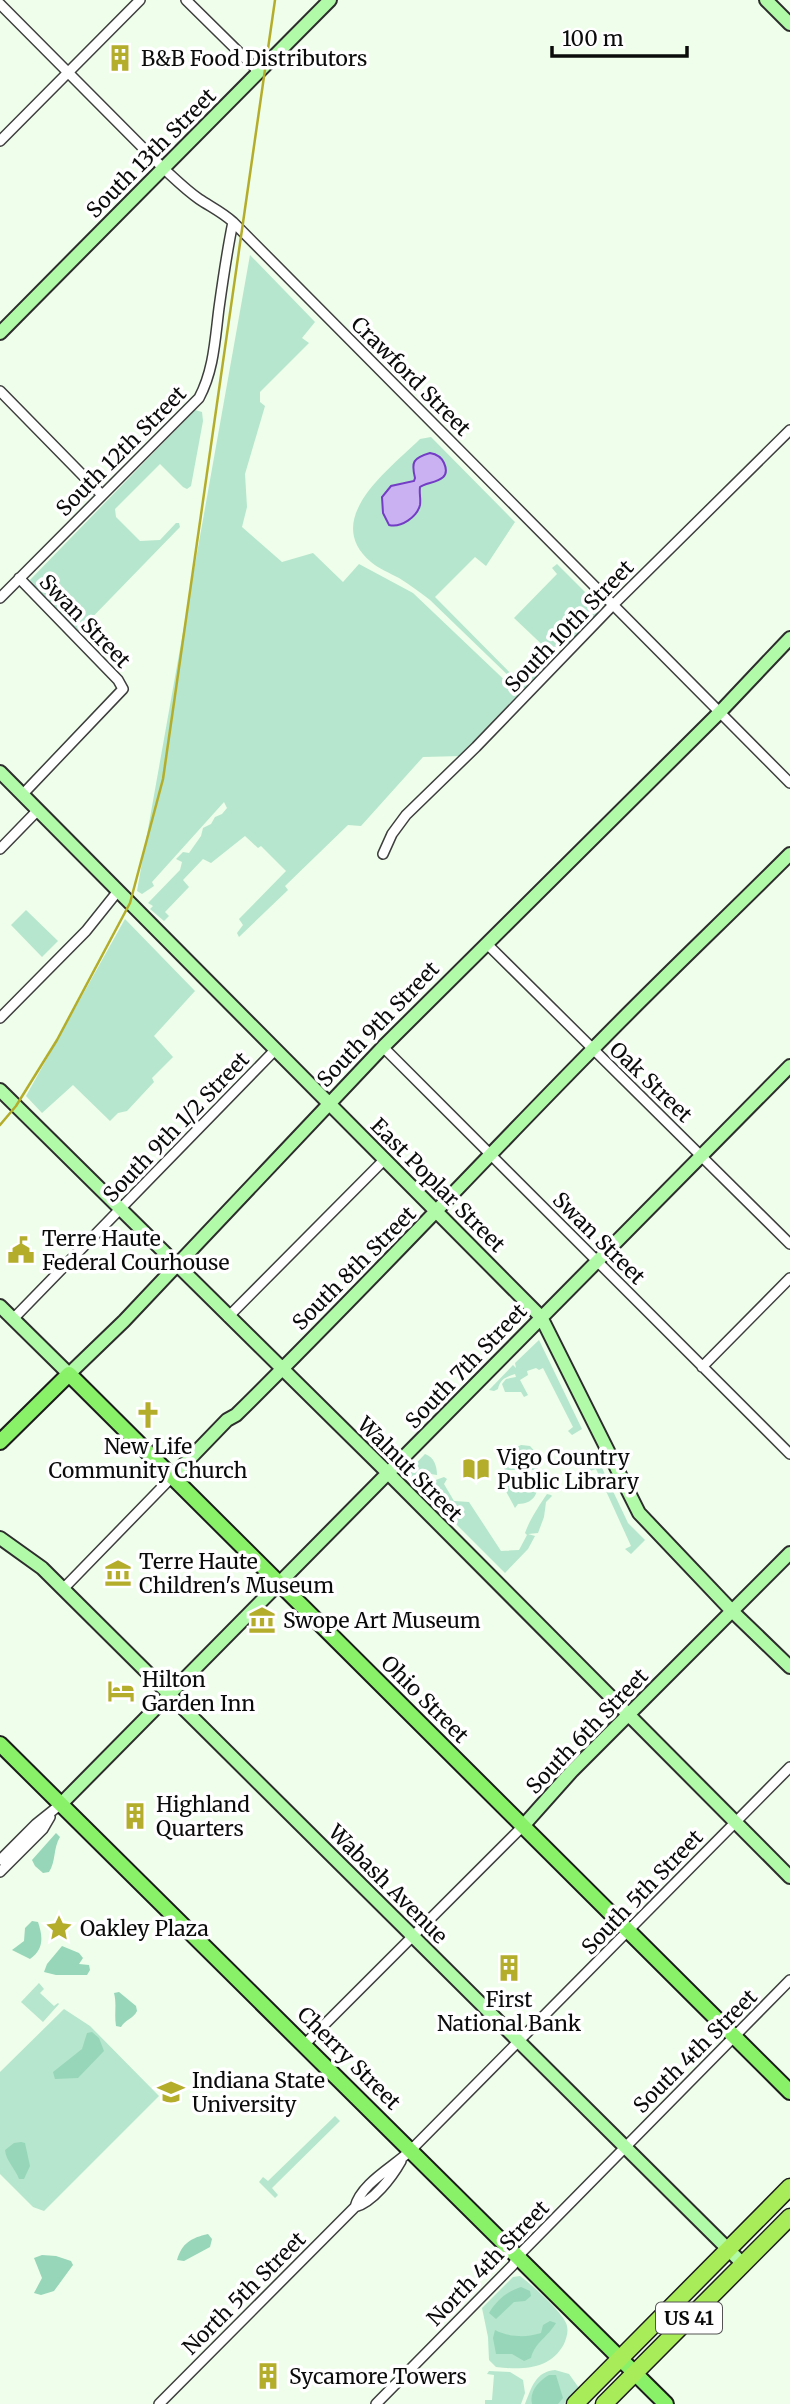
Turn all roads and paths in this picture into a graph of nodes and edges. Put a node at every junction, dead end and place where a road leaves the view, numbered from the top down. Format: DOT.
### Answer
graph roads {
  1 [pos="139,0"];
  2 [pos="186,0"];
  3 [pos="330,0"];
  4 [pos="772,2"];
  5 [pos="0,4"];
  6 [pos="790,24"];
  7 [pos="258,71"];
  8 [pos="69,73"];
  9 [pos="0,141"];
  10 [pos="163,168"];
  11 [pos="233,222"];
  12 [pos="0,333"];
  13 [pos="0,391"];
  14 [pos="790,430"];
  15 [pos="102,495"];
  16 [pos="19,578"];
  17 [pos="0,598"];
  18 [pos="613,605"];
  19 [pos="787,647"];
  20 [pos="720,712"];
  21 [pos="0,772"];
  22 [pos="790,783"];
  23 [pos="22,795"];
  24 [pos="38,810"];
  25 [pos="0,849"];
  26 [pos="383,854"];
  27 [pos="790,854"];
  28 [pos="118,891"];
  29 [pos="487,944"];
  30 [pos="0,1018"];
  31 [pos="383,1047"];
  32 [pos="276,1049"];
  33 [pos="593,1049"];
  34 [pos="790,1066"];
  35 [pos="0,1090"];
  36 [pos="330,1103"];
  37 [pos="490,1155"];
  38 [pos="701,1155"];
  39 [pos="385,1159"];
  40 [pos="120,1209"];
  41 [pos="438,1211"];
  42 [pos="790,1244"];
  43 [pos="597,1260"];
  44 [pos="176,1266"];
  45 [pos="790,1278"];
  46 [pos="0,1306"];
  47 [pos="228,1317"];
  48 [pos="541,1317"];
  49 [pos="13,1319"];
  50 [pos="702,1367"];
  51 [pos="282,1369"];
  52 [pos="69,1374"];
  53 [pos="0,1442"];
  54 [pos="790,1454"];
  55 [pos="388,1473"];
  56 [pos="172,1478"];
  57 [pos="0,1538"];
  58 [pos="790,1553"];
  59 [pos="278,1583"];
  60 [pos="63,1589"];
  61 [pos="733,1612"];
  62 [pos="790,1667"];
  63 [pos="169,1693"];
  64 [pos="629,1714"];
  65 [pos="0,1744"];
  66 [pos="790,1767"];
  67 [pos="56,1808"];
  68 [pos="735,1822"];
  69 [pos="523,1826"];
  70 [pos="0,1860"];
  71 [pos="0,1872"];
  72 [pos="790,1877"];
  73 [pos="629,1931"];
  74 [pos="411,1936"];
  75 [pos="790,1980"];
  76 [pos="734,2036"];
  77 [pos="519,2042"];
  78 [pos="305,2045"];
  79 [pos="790,2092"];
  80 [pos="625,2146"];
  81 [pos="406,2155"];
  82 [pos="790,2187"];
  83 [pos="790,2217"];
  84 [pos="729,2249"];
  85 [pos="518,2256"];
  86 [pos="743,2264"];
  87 [pos="620,2358"];
  88 [pos="635,2373"];
  89 [pos="159,2404"];
  90 [pos="376,2404"];
  91 [pos="575,2404"];
  92 [pos="604,2404"];
  93 [pos="666,2404"];
  1 -- 8 [label="street"];
  2 -- 7 [label="street"];
  3 -- 7 [label="street, South 13th Street"];
  4 -- 6 [label="street"];
  5 -- 8 [label="street, Crawford Street"];
  7 -- 10 [label="street, South 13th Street"];
  8 -- 9 [label="street"];
  8 -- 10 [label="street, Crawford Street"];
  10 -- 11 [label="street, Crawford Street"];
  10 -- 12 [label="street, South 13th Street"];
  11 -- 15 [label="street, South 12th Street"];
  11 -- 18 [label="street, Crawford Street"];
  13 -- 15 [label="street"];
  14 -- 18 [label="street, South 10th Street"];
  15 -- 16 [label="street, South 12th Street"];
  16 -- 17 [label="street, South 12th Street"];
  16 -- 23 [label="street, Swan Street"];
  18 -- 20 [label="street, Crawford Street"];
  18 -- 26 [label="street, South 10th Street"];
  19 -- 20 [label="street, South 9th Street"];
  20 -- 22 [label="street, Crawford Street"];
  20 -- 29 [label="street, South 9th Street"];
  21 -- 23 [label="street, East Poplar Street"];
  23 -- 24 [label="street, East Poplar Street"];
  24 -- 25 [label="street"];
  24 -- 28 [label="street, East Poplar Street"];
  27 -- 33 [label="street, South 8th Street"];
  28 -- 30 [label="street"];
  28 -- 32 [label="street, East Poplar Street"];
  29 -- 31 [label="street, South 9th Street"];
  29 -- 33 [label="street, Oak Street"];
  31 -- 36 [label="street, South 9th Street"];
  31 -- 37 [label="street, Swan Street"];
  32 -- 36 [label="street, East Poplar Street"];
  32 -- 40 [label="street, South 9th 1/2 Street"];
  33 -- 37 [label="street, South 8th Street"];
  33 -- 38 [label="street, Oak Street"];
  34 -- 38 [label="street, South 7th Street"];
  35 -- 40 [label="street, Walnut Street"];
  36 -- 39 [label="street, East Poplar Street"];
  36 -- 44 [label="street, South 9th Street"];
  37 -- 41 [label="street, South 8th Street"];
  37 -- 43 [label="street, Swan Street"];
  38 -- 42 [label="street, Oak Street"];
  38 -- 43 [label="street, South 7th Street"];
  39 -- 41 [label="street, East Poplar Street"];
  39 -- 47 [label="street"];
  40 -- 44 [label="street, Walnut Street"];
  40 -- 49 [label="street, South 9th 1/2 Street"];
  41 -- 48 [label="street, East Poplar Street"];
  41 -- 51 [label="street, South 8th Street"];
  43 -- 48 [label="street, South 7th Street"];
  43 -- 50 [label="street, Swan Street"];
  44 -- 47 [label="street, Walnut Street"];
  44 -- 52 [label="street, South 9th Street"];
  45 -- 50 [label="street"];
  46 -- 49 [label="street, Ohio Street"];
  47 -- 51 [label="street, Walnut Street"];
  48 -- 55 [label="street, South 7th Street"];
  48 -- 61 [label="street, East Poplar Street"];
  49 -- 52 [label="street, Ohio Street"];
  50 -- 54 [label="street, Swan Street"];
  51 -- 55 [label="street, Walnut Street"];
  51 -- 56 [label="street, South 8th Street"];
  52 -- 53 [label="main road, South 9th Street"];
  52 -- 56 [label="main road, Ohio Street"];
  55 -- 59 [label="street, South 7th Street"];
  55 -- 64 [label="street, Walnut Street"];
  56 -- 59 [label="main road, Ohio Street"];
  56 -- 60 [label="street, South 8th Street"];
  57 -- 60 [label="street, Wabash Avenue"];
  58 -- 61 [label="street, South 6th Street"];
  59 -- 63 [label="street, South 7th Street"];
  59 -- 69 [label="main road, Ohio Street"];
  60 -- 63 [label="street, Wabash Avenue"];
  61 -- 62 [label="street, East Poplar Street"];
  61 -- 64 [label="street, South 6th Street"];
  63 -- 67 [label="street, South 7th Street"];
  63 -- 74 [label="street, Wabash Avenue"];
  64 -- 68 [label="street, Walnut Street"];
  64 -- 69 [label="street, South 6th Street"];
  65 -- 67 [label="main road, Cherry Street"];
  66 -- 68 [label="street, South 5th Street"];
  67 -- 70 [label="street"];
  67 -- 71 [label="street"];
  67 -- 78 [label="main road, Cherry Street"];
  68 -- 72 [label="street, Walnut Street"];
  68 -- 73 [label="street, South 5th Street"];
  69 -- 73 [label="main road, Ohio Street"];
  69 -- 74 [label="street, South 6th Street"];
  73 -- 76 [label="main road, Ohio Street"];
  73 -- 77 [label="street, South 5th Street"];
  74 -- 77 [label="street, Wabash Avenue"];
  74 -- 78 [label="street, South 6th Street"];
  75 -- 76 [label="street, South 4th Street"];
  76 -- 79 [label="main road, Ohio Street"];
  76 -- 80 [label="street, South 4th Street"];
  77 -- 80 [label="street, Wabash Avenue"];
  77 -- 81 [label="street, North 5th Street"];
  78 -- 81 [label="main road, Cherry Street"];
  80 -- 84 [label="street, Wabash Avenue"];
  80 -- 85 [label="street, North 4th Street"];
  81 -- 85 [label="main road, Cherry Street"];
  81 -- 89 [label="street, North 5th Street"];
  82 -- 84 [label="highway, US 41"];
  83 -- 86 [label="highway, US 41"];
  84 -- 86 [label="street, Wabash Avenue"];
  84 -- 87 [label="highway, US 41"];
  85 -- 87 [label="main road, Cherry Street"];
  85 -- 90 [label="street, North 4th Street"];
  86 -- 88 [label="highway, US 41"];
  87 -- 88 [label="main road, Cherry Street"];
  87 -- 91 [label="highway, US 41"];
  88 -- 92 [label="highway, US 41"];
  88 -- 93 [label="main road, Cherry Street"];
}
